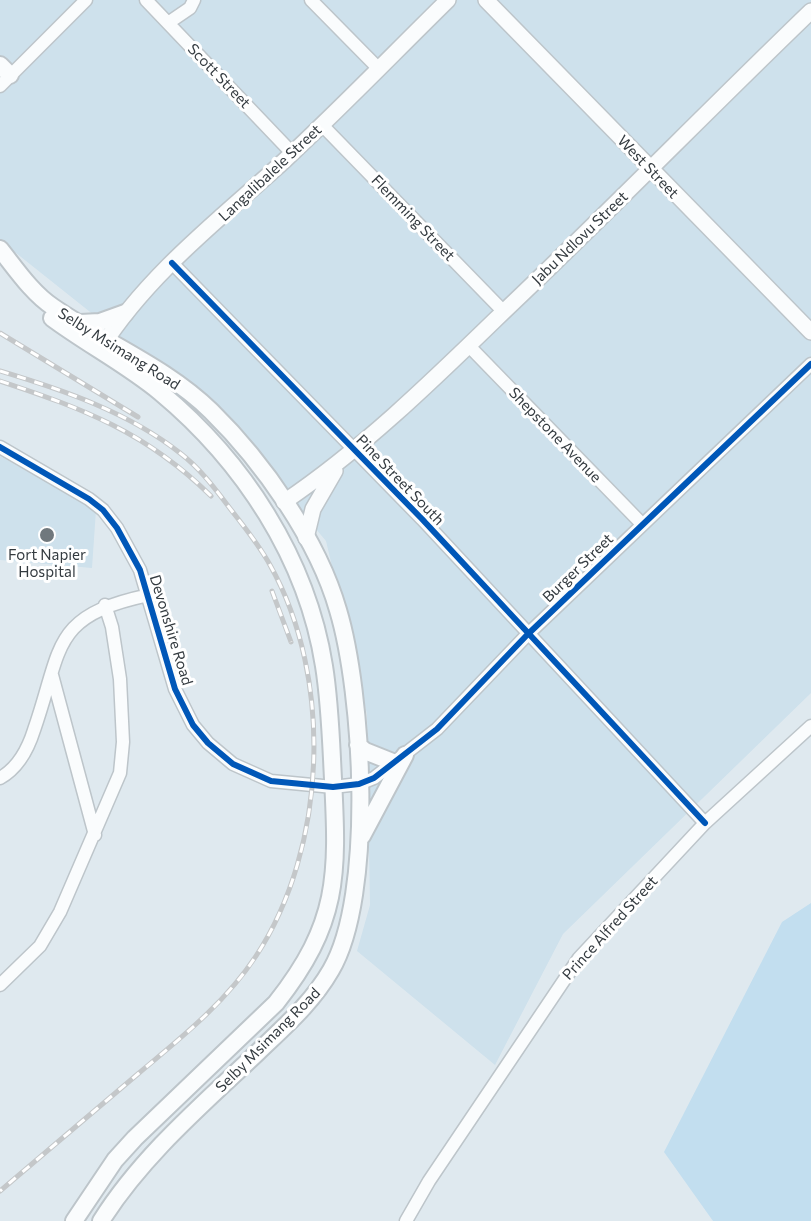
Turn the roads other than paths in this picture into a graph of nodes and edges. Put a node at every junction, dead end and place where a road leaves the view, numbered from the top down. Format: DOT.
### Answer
graph roads {
  1 [pos="86,0"];
  2 [pos="146,0"];
  3 [pos="194,0"];
  4 [pos="311,0"];
  5 [pos="448,0"];
  6 [pos="486,0"];
  7 [pos="811,11"];
  8 [pos="168,23"];
  9 [pos="378,68"];
  10 [pos="3,76"];
  11 [pos="322,125"];
  12 [pos="292,153"];
  13 [pos="651,169"];
  14 [pos="0,249"];
  15 [pos="172,263"];
  16 [pos="0,268"];
  17 [pos="504,312"];
  18 [pos="125,313"];
  19 [pos="79,323"];
  20 [pos="811,332"];
  21 [pos="103,345"];
  22 [pos="468,346"];
  23 [pos="811,363"];
  24 [pos="0,447"];
  25 [pos="349,454"];
  26 [pos="284,502"];
  27 [pos="642,524"];
  28 [pos="306,538"];
  29 [pos="148,595"];
  30 [pos="105,605"];
  31 [pos="527,635"];
  32 [pos="52,675"];
  33 [pos="811,726"];
  34 [pos="358,745"];
  35 [pos="400,759"];
  36 [pos="0,778"];
  37 [pos="359,784"];
  38 [pos="333,787"];
  39 [pos="705,823"];
  40 [pos="95,835"];
  41 [pos="359,845"];
  42 [pos="0,985"];
  43 [pos="74,1221"];
  44 [pos="101,1221"];
  45 [pos="406,1221"];
  1 -- 10 [label="street"];
  2 -- 8 [label="street, Scott Street"];
  3 -- 8 [label="street"];
  4 -- 9 [label="street"];
  5 -- 9 [label="street, Langalibalele Street"];
  6 -- 13 [label="street, West Street"];
  7 -- 13 [label="street, Jabu Ndlovu Street"];
  8 -- 12 [label="street, Scott Street"];
  9 -- 11 [label="street, Langalibalele Street"];
  11 -- 12 [label="street, Langalibalele Street"];
  11 -- 17 [label="street, Flemming Street"];
  12 -- 15 [label="street, Langalibalele Street"];
  13 -- 17 [label="street, Jabu Ndlovu Street"];
  13 -- 20 [label="street, West Street"];
  14 -- 19 [label="main road, Selby Msimang Road"];
  15 -- 18 [label="street, Langalibalele Street"];
  15 -- 25 [label="street, Pine Street South"];
  16 -- 21 [label="main road, Selby Msimang Road"];
  17 -- 22 [label="street, Jabu Ndlovu Street"];
  18 -- 19 [label="main road"];
  18 -- 21 [label="street, Langalibalele Street"];
  19 -- 21 [label="main road, Selby Msimang Road"];
  21 -- 26 [label="main road, Selby Msimang Road"];
  21 -- 38 [label="main road, Selby Msimang Road"];
  22 -- 25 [label="street, Jabu Ndlovu Street"];
  22 -- 27 [label="street, Shepstone Avenue"];
  23 -- 27 [label="street, Burger Street"];
  24 -- 29 [label="street, Devonshire Road"];
  25 -- 26 [label="street, Jabu Ndlovu Street"];
  25 -- 28 [label="street, Jabu Ndlovu Street"];
  25 -- 31 [label="street, Pine Street South"];
  26 -- 28 [label="main road, Selby Msimang Road"];
  27 -- 31 [label="street, Burger Street"];
  28 -- 34 [label="main road, Selby Msimang Road"];
  29 -- 30 [label="street"];
  29 -- 38 [label="street, Devonshire Road"];
  30 -- 32 [label="street"];
  30 -- 40 [label="street"];
  31 -- 35 [label="street, Burger Street"];
  31 -- 39 [label="street, Pine Street South"];
  32 -- 36 [label="street"];
  32 -- 40 [label="street"];
  33 -- 39 [label="street, Prince Alfred Street"];
  34 -- 35 [label="main road"];
  34 -- 37 [label="main road, Selby Msimang Road"];
  35 -- 37 [label="street, Burger Street"];
  35 -- 41 [label="main road"];
  37 -- 38 [label="street, Devonshire Road"];
  37 -- 41 [label="main road, Selby Msimang Road"];
  38 -- 43 [label="main road, Selby Msimang Road"];
  39 -- 45 [label="street, Prince Alfred Street"];
  40 -- 42 [label="street"];
  41 -- 44 [label="main road, Selby Msimang Road"];
}
